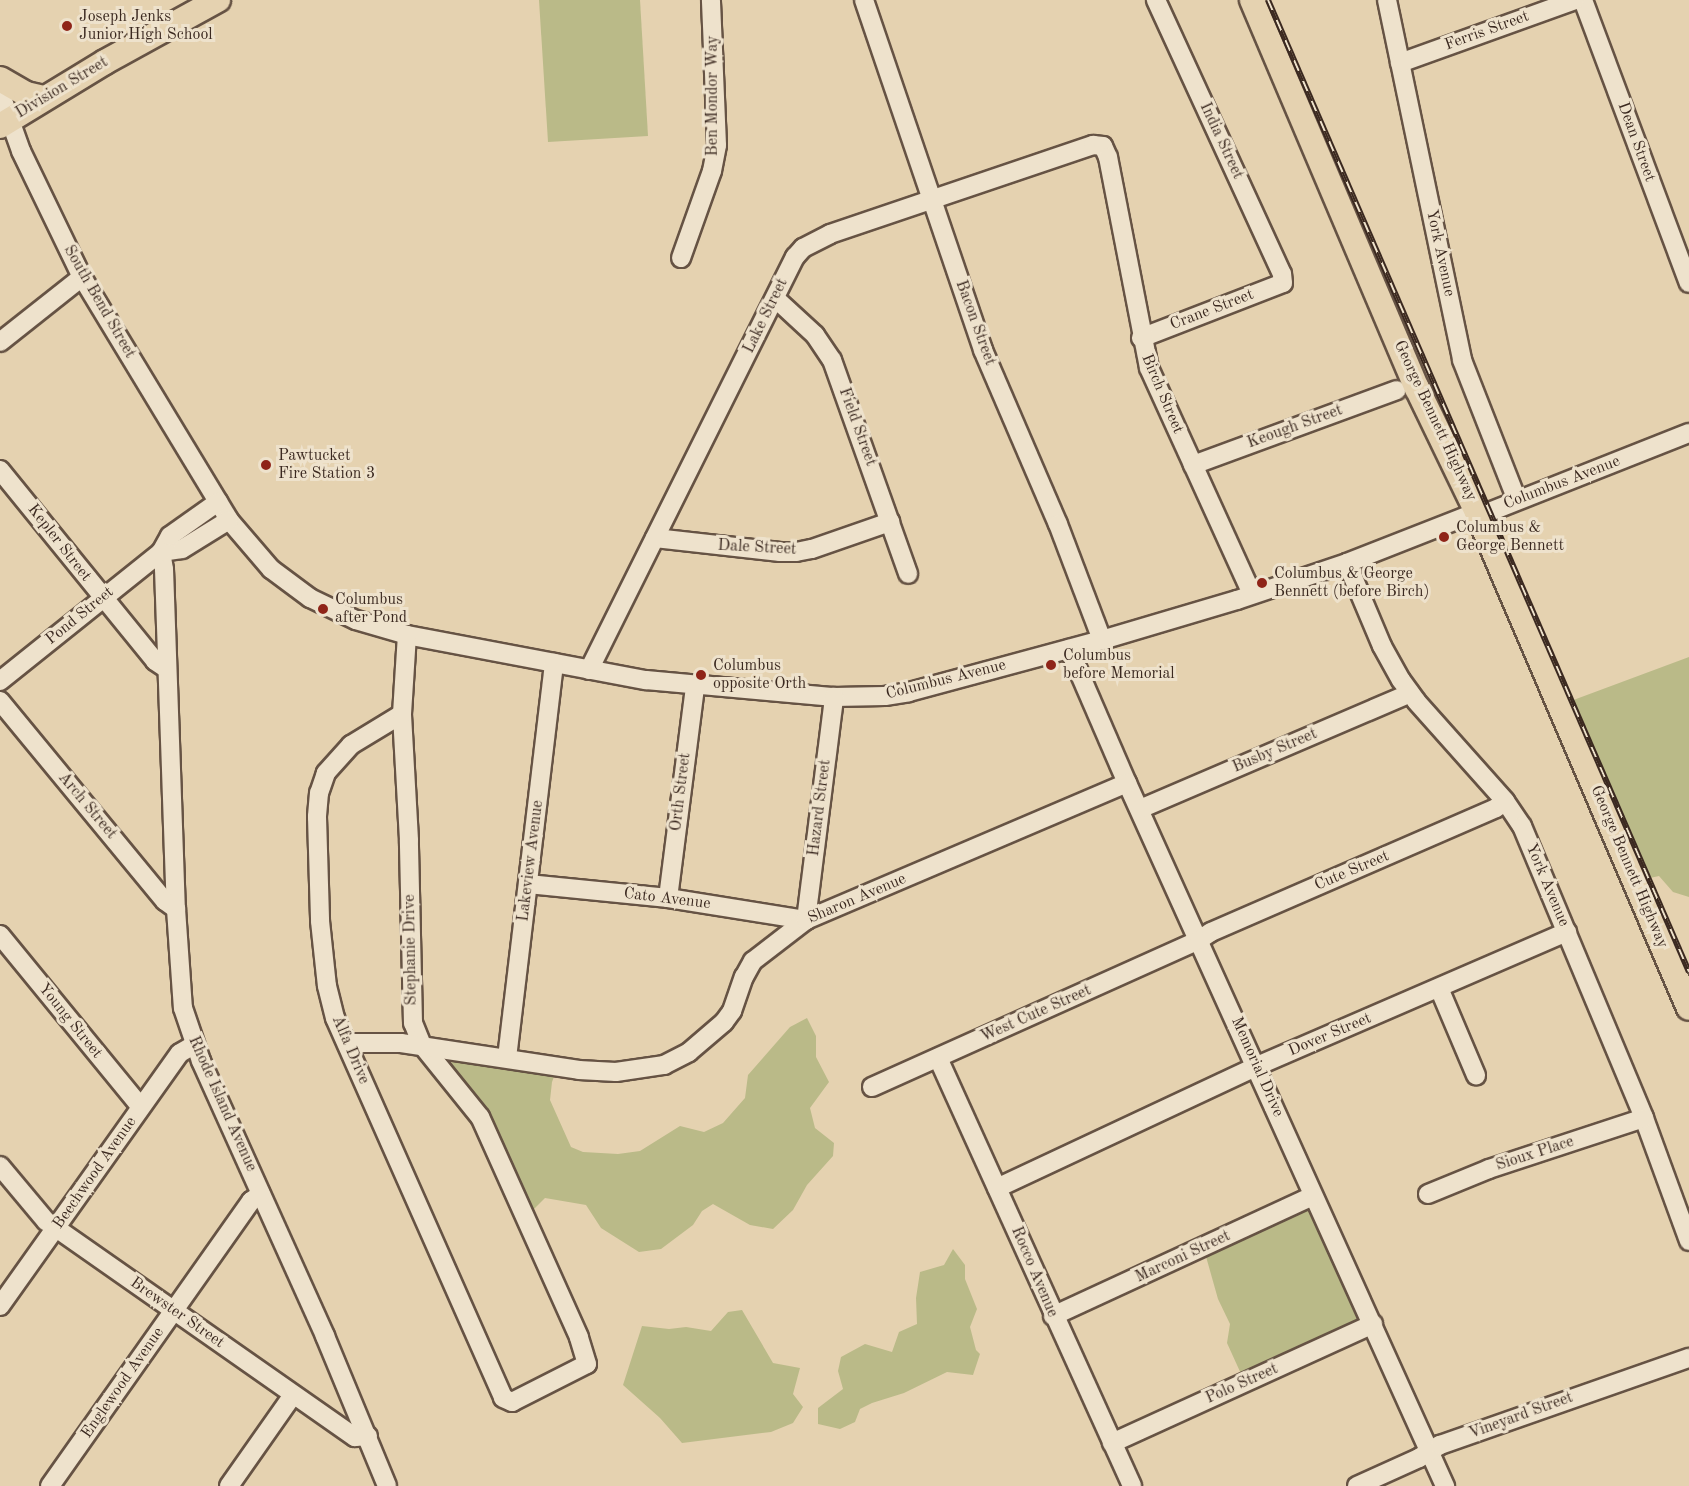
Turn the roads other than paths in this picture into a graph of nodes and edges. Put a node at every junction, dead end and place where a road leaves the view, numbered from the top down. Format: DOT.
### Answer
graph roads {
  1 [pos="219,0"];
  2 [pos="711,0"];
  3 [pos="864,0"];
  4 [pos="1156,0"];
  5 [pos="1252,0"];
  6 [pos="1387,0"];
  7 [pos="1575,0"];
  8 [pos="1583,0"];
  9 [pos="1400,63"];
  10 [pos="0,79"];
  11 [pos="0,92"];
  12 [pos="44,98"];
  13 [pos="4,123"];
  14 [pos="1103,146"];
  15 [pos="933,200"];
  16 [pos="681,258"];
  17 [pos="82,277"];
  18 [pos="1283,283"];
  19 [pos="1689,283"];
  20 [pos="776,299"];
  21 [pos="1141,338"];
  22 [pos="0,342"];
  23 [pos="1397,390"];
  24 [pos="1689,433"];
  25 [pos="1193,465"];
  26 [pos="0,470"];
  27 [pos="1517,500"];
  28 [pos="218,502"];
  29 [pos="1477,513"];
  30 [pos="229,520"];
  31 [pos="890,522"];
  32 [pos="655,538"];
  33 [pos="161,552"];
  34 [pos="1347,563"];
  35 [pos="908,574"];
  36 [pos="1251,594"];
  37 [pos="102,598"];
  38 [pos="407,635"];
  39 [pos="1102,640"];
  40 [pos="1070,648"];
  41 [pos="554,663"];
  42 [pos="167,669"];
  43 [pos="589,670"];
  44 [pos="0,681"];
  45 [pos="695,686"];
  46 [pos="1410,693"];
  47 [pos="834,697"];
  48 [pos="0,701"];
  49 [pos="402,714"];
  50 [pos="1127,783"];
  51 [pos="1505,801"];
  52 [pos="1140,809"];
  53 [pos="528,884"];
  54 [pos="668,898"];
  55 [pos="176,909"];
  56 [pos="806,920"];
  57 [pos="1567,932"];
  58 [pos="0,935"];
  59 [pos="1199,940"];
  60 [pos="1439,987"];
  61 [pos="1689,1008"];
  62 [pos="348,1043"];
  63 [pos="195,1045"];
  64 [pos="422,1045"];
  65 [pos="507,1058"];
  66 [pos="938,1058"];
  67 [pos="1257,1066"];
  68 [pos="1476,1075"];
  69 [pos="872,1087"];
  70 [pos="141,1107"];
  71 [pos="1644,1118"];
  72 [pos="0,1166"];
  73 [pos="997,1188"];
  74 [pos="261,1194"];
  75 [pos="1428,1194"];
  76 [pos="1313,1196"];
  77 [pos="56,1228"];
  78 [pos="1689,1241"];
  79 [pos="0,1306"];
  80 [pos="174,1311"];
  81 [pos="1053,1316"];
  82 [pos="1372,1324"];
  83 [pos="1689,1358"];
  84 [pos="586,1364"];
  85 [pos="293,1395"];
  86 [pos="368,1436"];
  87 [pos="1112,1443"];
  88 [pos="1429,1452"];
  89 [pos="50,1486"];
  90 [pos="229,1486"];
  91 [pos="387,1486"];
  92 [pos="1132,1486"];
  93 [pos="1357,1486"];
  94 [pos="1445,1486"];
  1 -- 12 [label="main road, Division Street"];
  2 -- 16 [label="street, Ben Mondor Way"];
  3 -- 15 [label="street, Bacon Street"];
  4 -- 18 [label="street, India Street"];
  5 -- 29 [label="main road, George Bennett Highway"];
  6 -- 9 [label="street, York Avenue"];
  7 -- 9 [label="street, Ferris Street"];
  8 -- 19 [label="street, Dean Street"];
  9 -- 27 [label="street, York Avenue"];
  10 -- 12 [label="main road"];
  11 -- 13 [label="street, South Bend Street"];
  12 -- 13 [label="main road, Division Street"];
  13 -- 17 [label="street, South Bend Street"];
  14 -- 15 [label="street, Lake Street"];
  14 -- 21 [label="street, Birch Street"];
  15 -- 20 [label="street, Lake Street"];
  15 -- 39 [label="street, Bacon Street"];
  17 -- 22 [label="street"];
  17 -- 28 [label="street, South Bend Street"];
  18 -- 21 [label="street, Crane Street"];
  20 -- 31 [label="street, Field Street"];
  20 -- 32 [label="street, Lake Street"];
  21 -- 25 [label="street, Birch Street"];
  23 -- 25 [label="street, Keough Street"];
  24 -- 27 [label="street, Columbus Avenue"];
  25 -- 36 [label="street, Birch Street"];
  26 -- 37 [label="street, Kepler Street"];
  27 -- 29 [label="street, Columbus Avenue"];
  28 -- 30 [label="street, Columbus Avenue"];
  28 -- 33 [label="street, Pond Street"];
  29 -- 34 [label="street, Columbus Avenue"];
  29 -- 61 [label="main road, George Bennett Highway"];
  30 -- 33 [label="street, Pond Street"];
  30 -- 38 [label="street, Columbus Avenue"];
  31 -- 32 [label="street, Dale Street"];
  31 -- 35 [label="street, Field Street"];
  32 -- 43 [label="street, Lake Street"];
  33 -- 37 [label="street, Pond Street"];
  33 -- 42 [label="street, Rhode Island Avenue"];
  34 -- 36 [label="street, Columbus Avenue"];
  34 -- 46 [label="street, York Avenue"];
  36 -- 39 [label="street, Columbus Avenue"];
  37 -- 42 [label="street, Kepler Street"];
  37 -- 44 [label="street, Pond Street"];
  38 -- 41 [label="street, Columbus Avenue"];
  38 -- 49 [label="street, Stephanie Drive"];
  39 -- 40 [label="street, Columbus Avenue"];
  40 -- 47 [label="street, Columbus Avenue"];
  40 -- 50 [label="street, Memorial Drive"];
  41 -- 43 [label="street, Columbus Avenue"];
  41 -- 53 [label="street, Lakeview Avenue"];
  42 -- 55 [label="street, Rhode Island Avenue"];
  43 -- 45 [label="street, Columbus Avenue"];
  45 -- 47 [label="street, Columbus Avenue"];
  45 -- 54 [label="street, Orth Street"];
  46 -- 51 [label="street, York Avenue"];
  46 -- 52 [label="street, Busby Street"];
  47 -- 56 [label="street, Hazard Street"];
  48 -- 55 [label="street, Arch Street"];
  49 -- 62 [label="street, Alfa Drive"];
  49 -- 64 [label="street, Stephanie Drive"];
  50 -- 52 [label="street, Memorial Drive"];
  50 -- 56 [label="street, Sharon Avenue"];
  51 -- 57 [label="street, York Avenue"];
  51 -- 59 [label="street, Cute Street"];
  52 -- 59 [label="street, Memorial Drive"];
  53 -- 54 [label="street, Cato Avenue"];
  53 -- 65 [label="street, Lakeview Avenue"];
  54 -- 56 [label="street, Cato Avenue"];
  55 -- 63 [label="street, Rhode Island Avenue"];
  56 -- 65 [label="street, Sharon Avenue"];
  57 -- 60 [label="street, Dover Street"];
  57 -- 71 [label="street, York Avenue"];
  58 -- 70 [label="street, Young Street"];
  59 -- 66 [label="street, West Cute Street"];
  59 -- 67 [label="street, Memorial Drive"];
  60 -- 67 [label="street, Dover Street"];
  60 -- 68 [label="street"];
  62 -- 64 [label="street, Sharon Avenue"];
  62 -- 84 [label="street, Alfa Drive"];
  63 -- 70 [label="street, Beechwood Avenue"];
  63 -- 74 [label="street, Rhode Island Avenue"];
  64 -- 65 [label="street, Sharon Avenue"];
  64 -- 84 [label="street, Stephanie Drive"];
  66 -- 69 [label="street, West Cute Street"];
  66 -- 73 [label="street, Rocco Avenue"];
  67 -- 73 [label="street, Dover Street"];
  67 -- 76 [label="street, Memorial Drive"];
  70 -- 77 [label="street, Beechwood Avenue"];
  71 -- 75 [label="street, Sioux Place"];
  71 -- 78 [label="street, York Avenue"];
  72 -- 77 [label="street, Brewster Street"];
  73 -- 81 [label="street, Rocco Avenue"];
  74 -- 80 [label="street, Englewood Avenue"];
  74 -- 86 [label="street, Rhode Island Avenue"];
  76 -- 81 [label="street, Marconi Street"];
  76 -- 82 [label="street, Memorial Drive"];
  77 -- 79 [label="street, Beechwood Avenue"];
  77 -- 80 [label="street, Brewster Street"];
  80 -- 85 [label="street, Brewster Street"];
  80 -- 89 [label="street, Englewood Avenue"];
  81 -- 87 [label="street, Rocco Avenue"];
  82 -- 87 [label="street, Polo Street"];
  82 -- 88 [label="street, Memorial Drive"];
  83 -- 88 [label="street, Vineyard Street"];
  85 -- 86 [label="street, Brewster Street"];
  85 -- 90 [label="street"];
  86 -- 91 [label="street, Rhode Island Avenue"];
  87 -- 92 [label="street, Rocco Avenue"];
  88 -- 93 [label="street, Vineyard Street"];
  88 -- 94 [label="street, Memorial Drive"];
}
